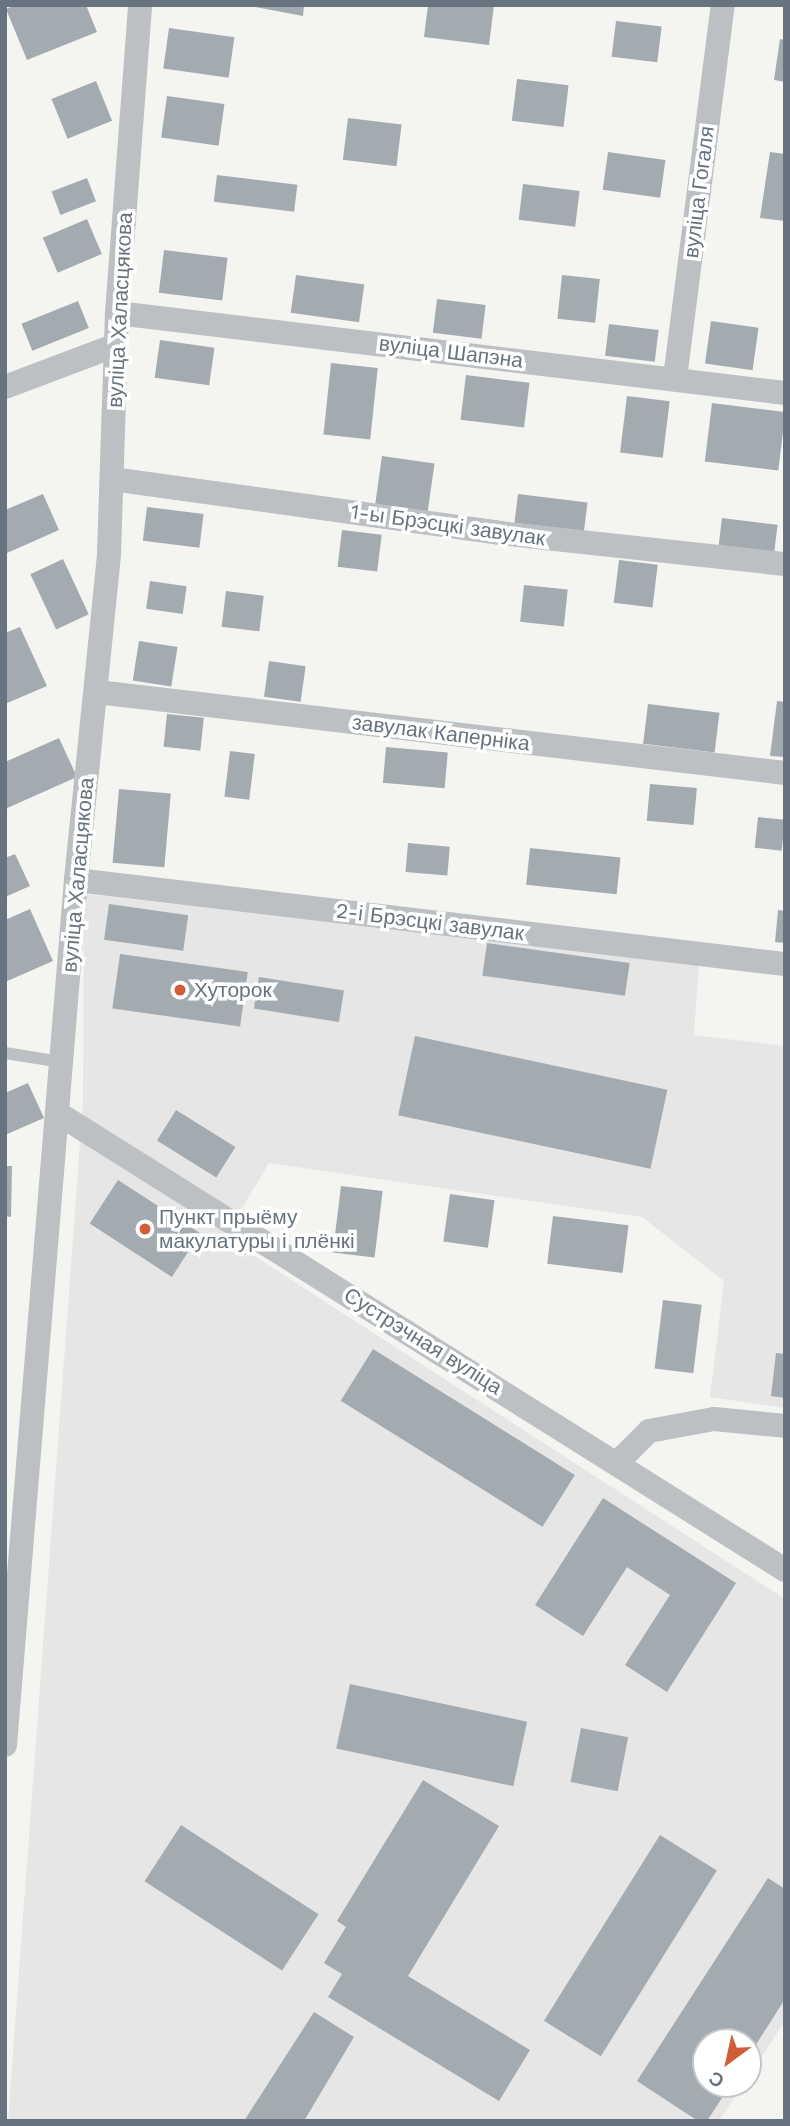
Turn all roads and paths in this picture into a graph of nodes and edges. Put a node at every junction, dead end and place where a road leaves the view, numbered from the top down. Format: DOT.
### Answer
graph roads {
  1 [pos="140,5"];
  2 [pos="723,5"];
  3 [pos="117,313"];
  4 [pos="116,345"];
  5 [pos="675,378"];
  6 [pos="5,387"];
  7 [pos="785,393"];
  8 [pos="112,479"];
  9 [pos="785,564"];
  10 [pos="96,692"];
  11 [pos="785,773"];
  12 [pos="76,880"];
  13 [pos="785,964"];
  14 [pos="5,1053"];
  15 [pos="62,1062"];
  16 [pos="59,1114"];
  17 [pos="785,1426"];
  18 [pos="618,1462"];
  19 [pos="785,1570"];
  20 [pos="5,1745"];
  1 -- 3 [label="street, вуліца Халасцякова"];
  2 -- 5 [label="street, вуліца Гогаля"];
  3 -- 4 [label="street, вуліца Халасцякова"];
  3 -- 5 [label="street, вуліца Шапэна"];
  4 -- 6 [label="street"];
  4 -- 8 [label="street, вуліца Халасцякова"];
  5 -- 7 [label="street, вуліца Шапэна"];
  8 -- 9 [label="street, 1-ы Брэсцкі завулак"];
  8 -- 10 [label="street, вуліца Халасцякова"];
  10 -- 11 [label="street, завулак Каперніка"];
  10 -- 12 [label="street, вуліца Халасцякова"];
  12 -- 13 [label="street, 2-і Брэсцкі завулак"];
  12 -- 15 [label="street, вуліца Халасцякова"];
  14 -- 15 [label="lane"];
  15 -- 16 [label="street, вуліца Халасцякова"];
  16 -- 18 [label="street, Сустрэчная вуліца"];
  16 -- 20 [label="street, вуліца Халасцякова"];
  17 -- 18 [label="street"];
  18 -- 19 [label="street, Сустрэчная вуліца"];
}
